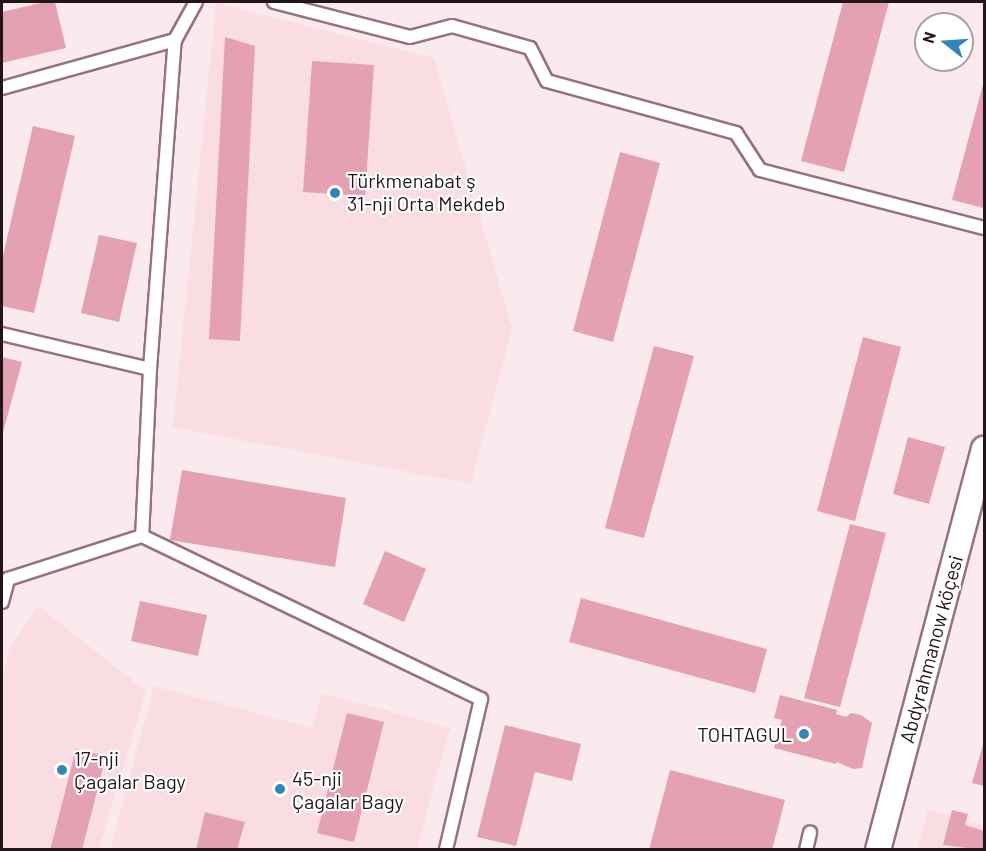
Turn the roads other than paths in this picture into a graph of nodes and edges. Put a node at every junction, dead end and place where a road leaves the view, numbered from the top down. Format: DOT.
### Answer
graph roads {
  1 [pos="196,2"];
  2 [pos="274,2"];
  3 [pos="175,40"];
  4 [pos="2,88"];
  5 [pos="984,228"];
  6 [pos="2,334"];
  7 [pos="150,369"];
  8 [pos="984,449"];
  9 [pos="142,536"];
  10 [pos="4,578"];
  11 [pos="2,602"];
  12 [pos="810,832"];
  13 [pos="446,849"];
  14 [pos="806,849"];
  15 [pos="878,849"];
  1 -- 3 [label="lane"];
  2 -- 5 [label="lane"];
  3 -- 4 [label="lane"];
  3 -- 7 [label="lane"];
  6 -- 7 [label="lane"];
  7 -- 9 [label="lane"];
  8 -- 15 [label="street, Abdyrahmanow köçesi"];
  9 -- 10 [label="lane"];
  9 -- 13 [label="lane"];
  10 -- 11 [label="lane"];
  12 -- 14 [label="lane"];
}
